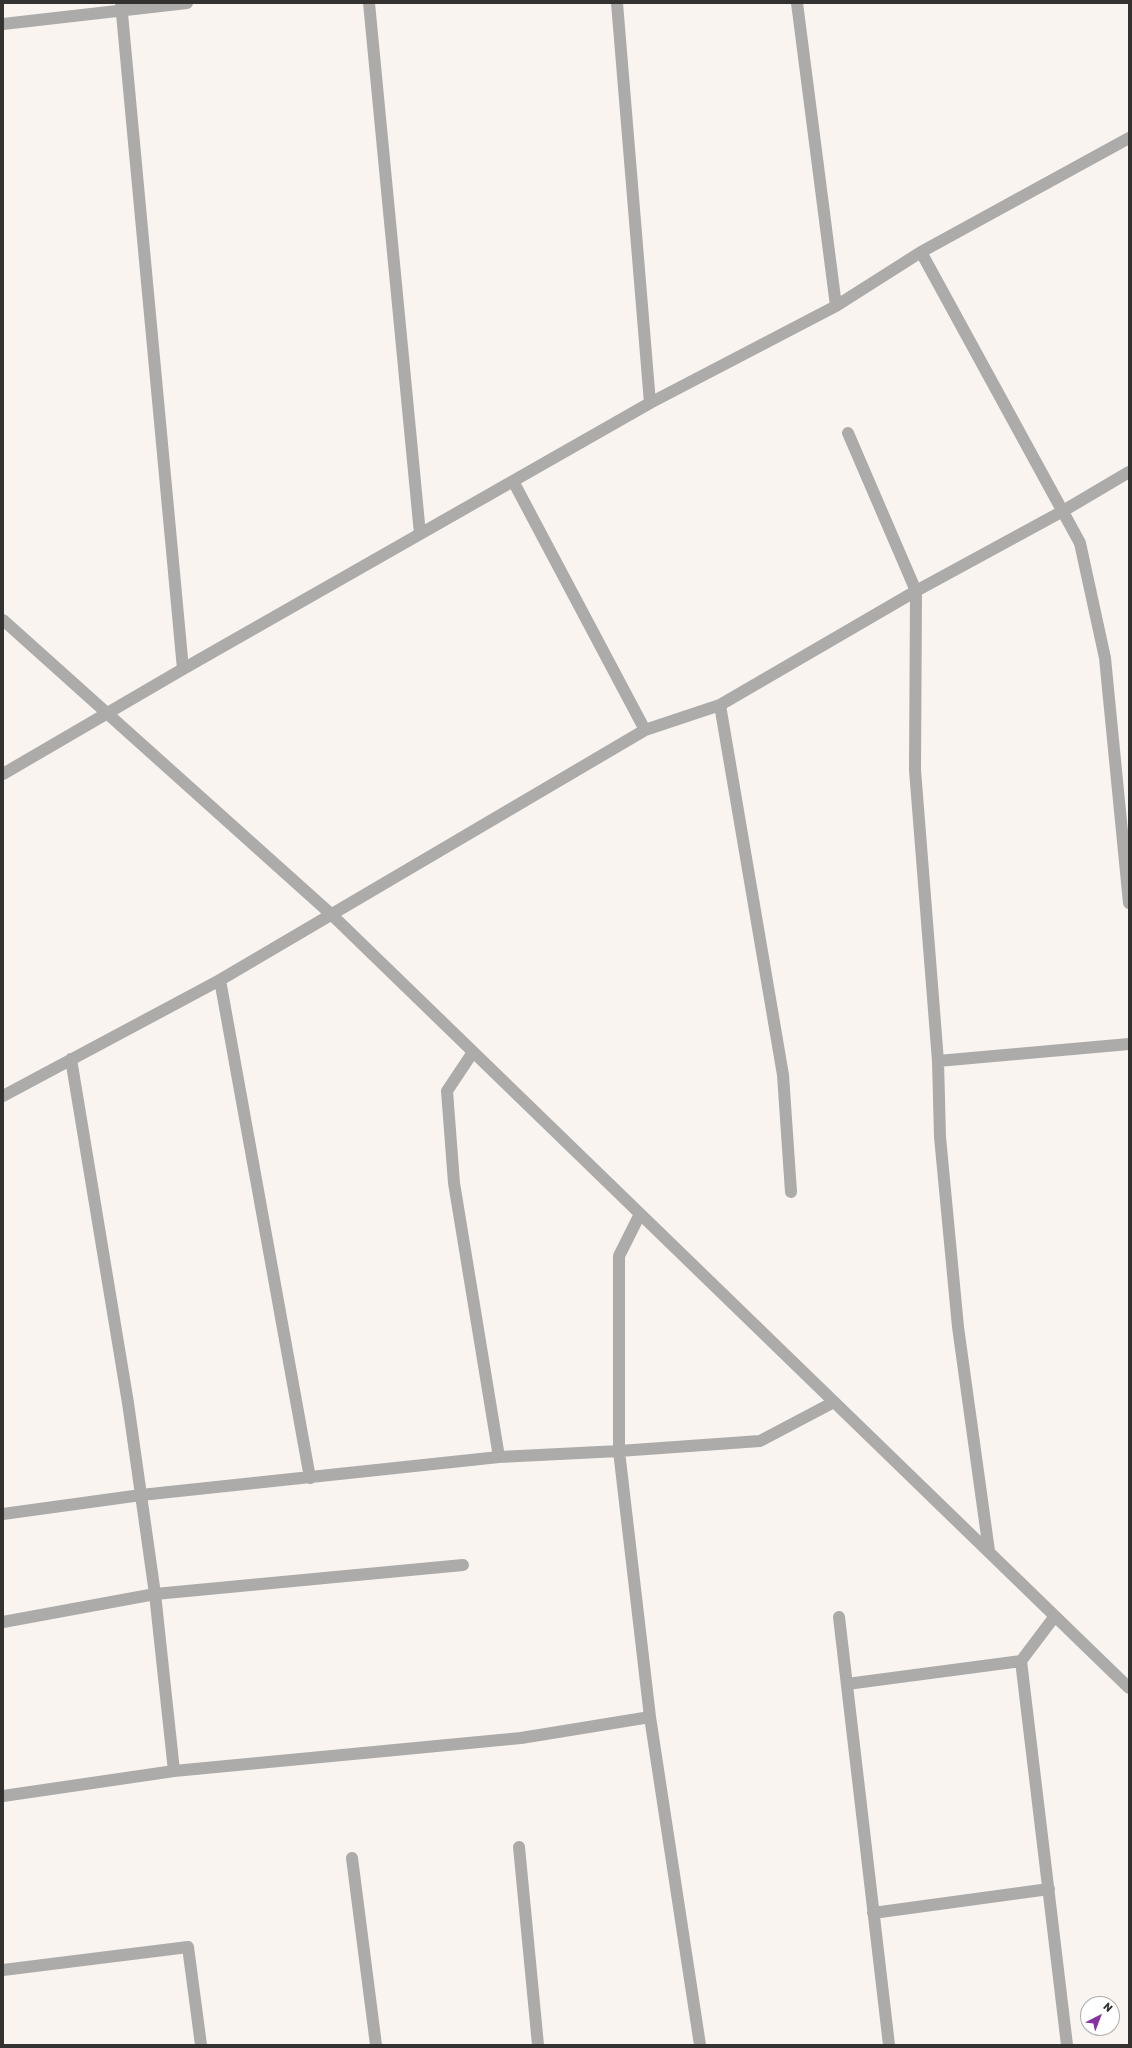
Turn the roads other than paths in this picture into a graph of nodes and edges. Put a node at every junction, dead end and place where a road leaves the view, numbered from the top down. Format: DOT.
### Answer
graph roads {
  1 [pos="187,3"];
  2 [pos="369,3"];
  3 [pos="617,3"];
  4 [pos="797,3"];
  5 [pos="122,7"];
  6 [pos="3,24"];
  7 [pos="1129,138"];
  8 [pos="921,252"];
  9 [pos="836,306"];
  10 [pos="650,402"];
  11 [pos="848,434"];
  12 [pos="1129,472"];
  13 [pos="513,481"];
  14 [pos="1063,510"];
  15 [pos="420,534"];
  16 [pos="916,591"];
  17 [pos="3,620"];
  18 [pos="182,669"];
  19 [pos="720,705"];
  20 [pos="108,713"];
  21 [pos="645,730"];
  22 [pos="3,774"];
  23 [pos="1129,903"];
  24 [pos="332,915"];
  25 [pos="220,980"];
  26 [pos="1129,1044"];
  27 [pos="473,1052"];
  28 [pos="71,1059"];
  29 [pos="938,1061"];
  30 [pos="3,1096"];
  31 [pos="791,1192"];
  32 [pos="640,1214"];
  33 [pos="834,1402"];
  34 [pos="619,1451"];
  35 [pos="499,1457"];
  36 [pos="310,1478"];
  37 [pos="141,1495"];
  38 [pos="3,1514"];
  39 [pos="989,1551"];
  40 [pos="463,1565"];
  41 [pos="155,1594"];
  42 [pos="1055,1616"];
  43 [pos="840,1617"];
  44 [pos="3,1622"];
  45 [pos="1021,1661"];
  46 [pos="847,1684"];
  47 [pos="1129,1688"];
  48 [pos="650,1717"];
  49 [pos="174,1771"];
  50 [pos="3,1796"];
  51 [pos="519,1847"];
  52 [pos="352,1858"];
  53 [pos="1049,1889"];
  54 [pos="874,1913"];
  55 [pos="3,1970"];
  56 [pos="201,2045"];
  57 [pos="376,2045"];
  58 [pos="538,2045"];
  59 [pos="700,2045"];
  60 [pos="889,2045"];
  61 [pos="1067,2045"];
  1 -- 5 [label="street"];
  2 -- 15 [label="street"];
  3 -- 10 [label="street"];
  4 -- 9 [label="street"];
  5 -- 6 [label="street"];
  5 -- 18 [label="street"];
  7 -- 8 [label="street"];
  8 -- 9 [label="street"];
  8 -- 14 [label="street"];
  9 -- 10 [label="street"];
  10 -- 13 [label="street"];
  11 -- 16 [label="street"];
  12 -- 14 [label="street"];
  13 -- 15 [label="street"];
  13 -- 21 [label="street"];
  14 -- 16 [label="street"];
  14 -- 23 [label="street"];
  15 -- 18 [label="street"];
  16 -- 19 [label="street"];
  16 -- 29 [label="street"];
  17 -- 20 [label="street"];
  18 -- 20 [label="street"];
  19 -- 21 [label="street"];
  19 -- 31 [label="street"];
  20 -- 22 [label="street"];
  20 -- 24 [label="street"];
  21 -- 24 [label="street"];
  24 -- 25 [label="street"];
  24 -- 27 [label="street"];
  25 -- 28 [label="street"];
  25 -- 36 [label="street"];
  26 -- 29 [label="street"];
  27 -- 32 [label="street"];
  27 -- 35 [label="street"];
  28 -- 30 [label="street"];
  28 -- 37 [label="street"];
  29 -- 39 [label="street"];
  32 -- 33 [label="street"];
  32 -- 34 [label="street"];
  33 -- 34 [label="street"];
  33 -- 39 [label="street"];
  34 -- 35 [label="street"];
  34 -- 48 [label="street"];
  35 -- 36 [label="street"];
  36 -- 37 [label="street"];
  37 -- 38 [label="street"];
  37 -- 41 [label="street"];
  39 -- 42 [label="street"];
  40 -- 41 [label="street"];
  41 -- 44 [label="street"];
  41 -- 49 [label="street"];
  42 -- 45 [label="street"];
  42 -- 47 [label="street"];
  43 -- 46 [label="street"];
  45 -- 46 [label="street"];
  45 -- 53 [label="street"];
  46 -- 54 [label="street"];
  48 -- 49 [label="street"];
  48 -- 59 [label="street"];
  49 -- 50 [label="street"];
  51 -- 58 [label="street"];
  52 -- 57 [label="street"];
  53 -- 54 [label="street"];
  53 -- 61 [label="street"];
  54 -- 60 [label="street"];
  55 -- 56 [label="street"];
}
